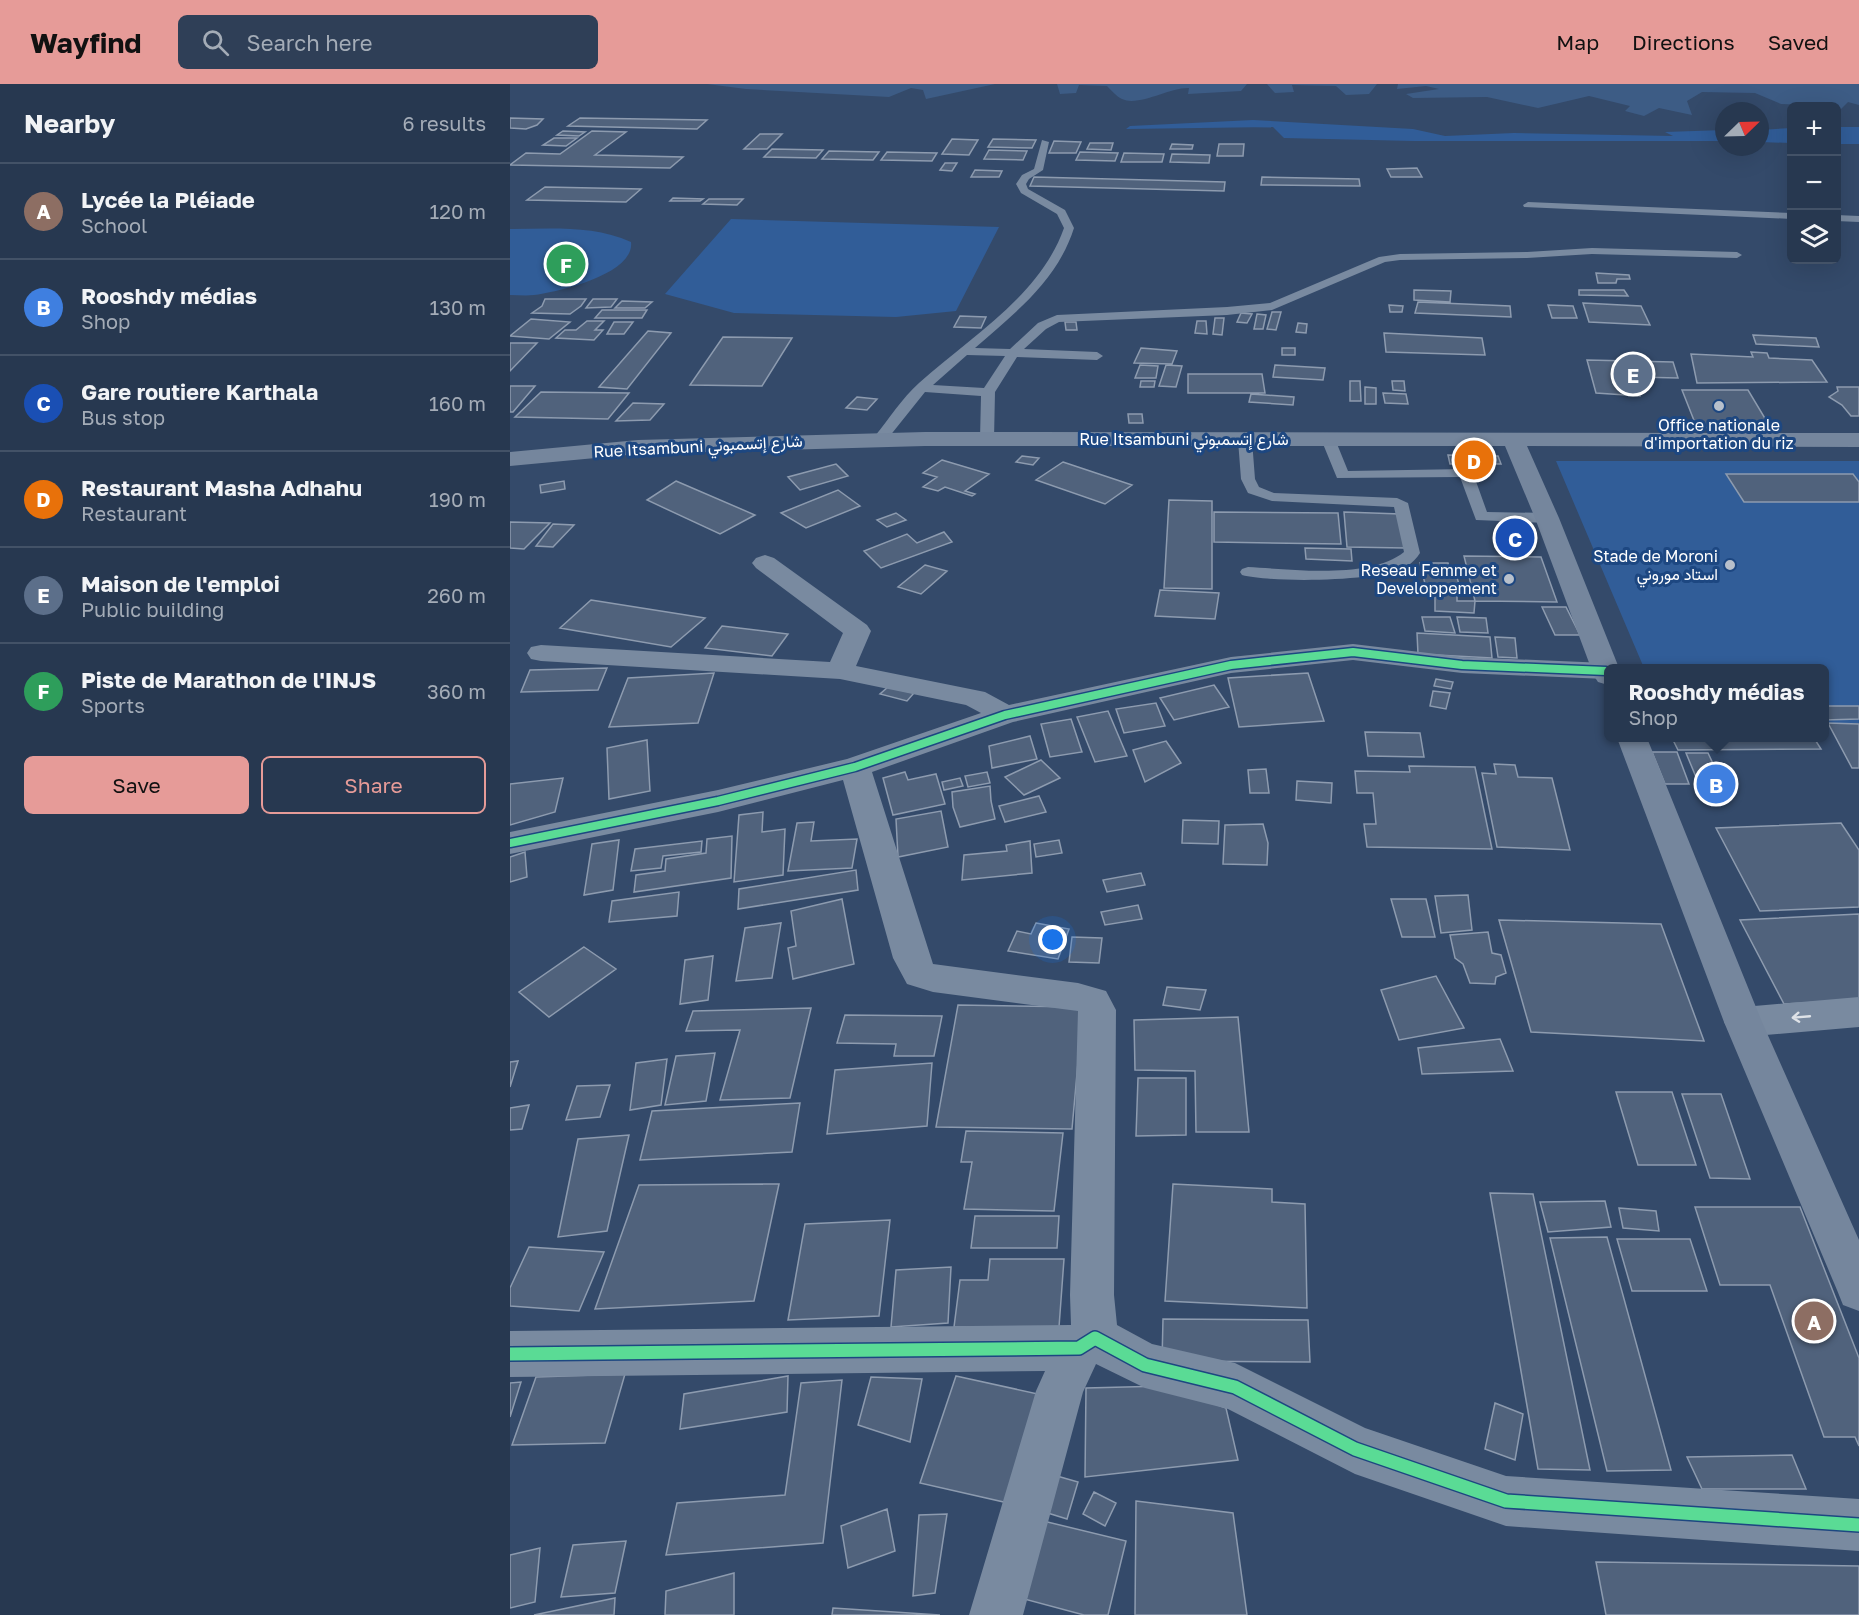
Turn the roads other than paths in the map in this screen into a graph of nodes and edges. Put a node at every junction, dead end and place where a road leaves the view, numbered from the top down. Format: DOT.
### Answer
graph roads {
  1 [pos="1045,142"];
  2 [pos="1528,205"];
  3 [pos="1787,216"];
  4 [pos="1841,218"];
  5 [pos="1859,219"];
  6 [pos="1737,255"];
  7 [pos="967,351"];
  8 [pos="1013,353"];
  9 [pos="1098,356"];
  10 [pos="921,388"];
  11 [pos="988,392"];
  12 [pos="987,439"];
  13 [pos="1329,439"];
  14 [pos="1512,439"];
  15 [pos="880,440"];
  16 [pos="1245,440"];
  17 [pos="1859,440"];
  18 [pos="510,459"];
  19 [pos="1547,518"];
  20 [pos="765,563"];
  21 [pos="1248,572"];
  22 [pos="541,653"];
  23 [pos="1604,666"];
  24 [pos="840,671"];
  25 [pos="1604,674"];
  26 [pos="1005,715"];
  27 [pos="1634,742"];
  28 [pos="855,767"];
  29 [pos="510,843"];
  30 [pos="1859,1012"];
  31 [pos="1743,1022"];
  32 [pos="1859,1290"];
  33 [pos="1087,1343"];
  34 [pos="510,1354"];
  35 [pos="1859,1525"];
  36 [pos="996,1615"];
  1 -- 7 [label="lane"];
  2 -- 3 [label="lane"];
  4 -- 5 [label="lane"];
  6 -- 8 [label="lane"];
  7 -- 8 [label="lane"];
  7 -- 10 [label="lane"];
  8 -- 9 [label="lane"];
  8 -- 11 [label="lane"];
  10 -- 11 [label="lane"];
  10 -- 15 [label="lane"];
  11 -- 12 [label="lane"];
  12 -- 15 [label="main road, Rue Itsambuni شارع إتسمبوني"];
  12 -- 16 [label="main road, Rue Itsambuni شارع إتسمبوني"];
  13 -- 14 [label="main road, Rue Itsambuni شارع إتسمبوني"];
  13 -- 16 [label="main road, Rue Itsambuni شارع إتسمبوني"];
  13 -- 19 [label="lane"];
  14 -- 17 [label="main road, Rue Itsambuni شارع إتسمبوني"];
  14 -- 19 [label="main road"];
  15 -- 18 [label="main road, Rue Itsambuni شارع إتسمبوني"];
  16 -- 21 [label="lane"];
  19 -- 23 [label="main road"];
  20 -- 24 [label="street"];
  22 -- 24 [label="street"];
  24 -- 26 [label="street"];
  25 -- 26 [label="street"];
  26 -- 28 [label="street"];
  27 -- 31 [label="main road"];
  28 -- 29 [label="street"];
  28 -- 33 [label="street"];
  30 -- 31 [label="street, one-way"];
  31 -- 32 [label="main road"];
  33 -- 34 [label="street"];
  33 -- 35 [label="street"];
  33 -- 36 [label="street"];
}
